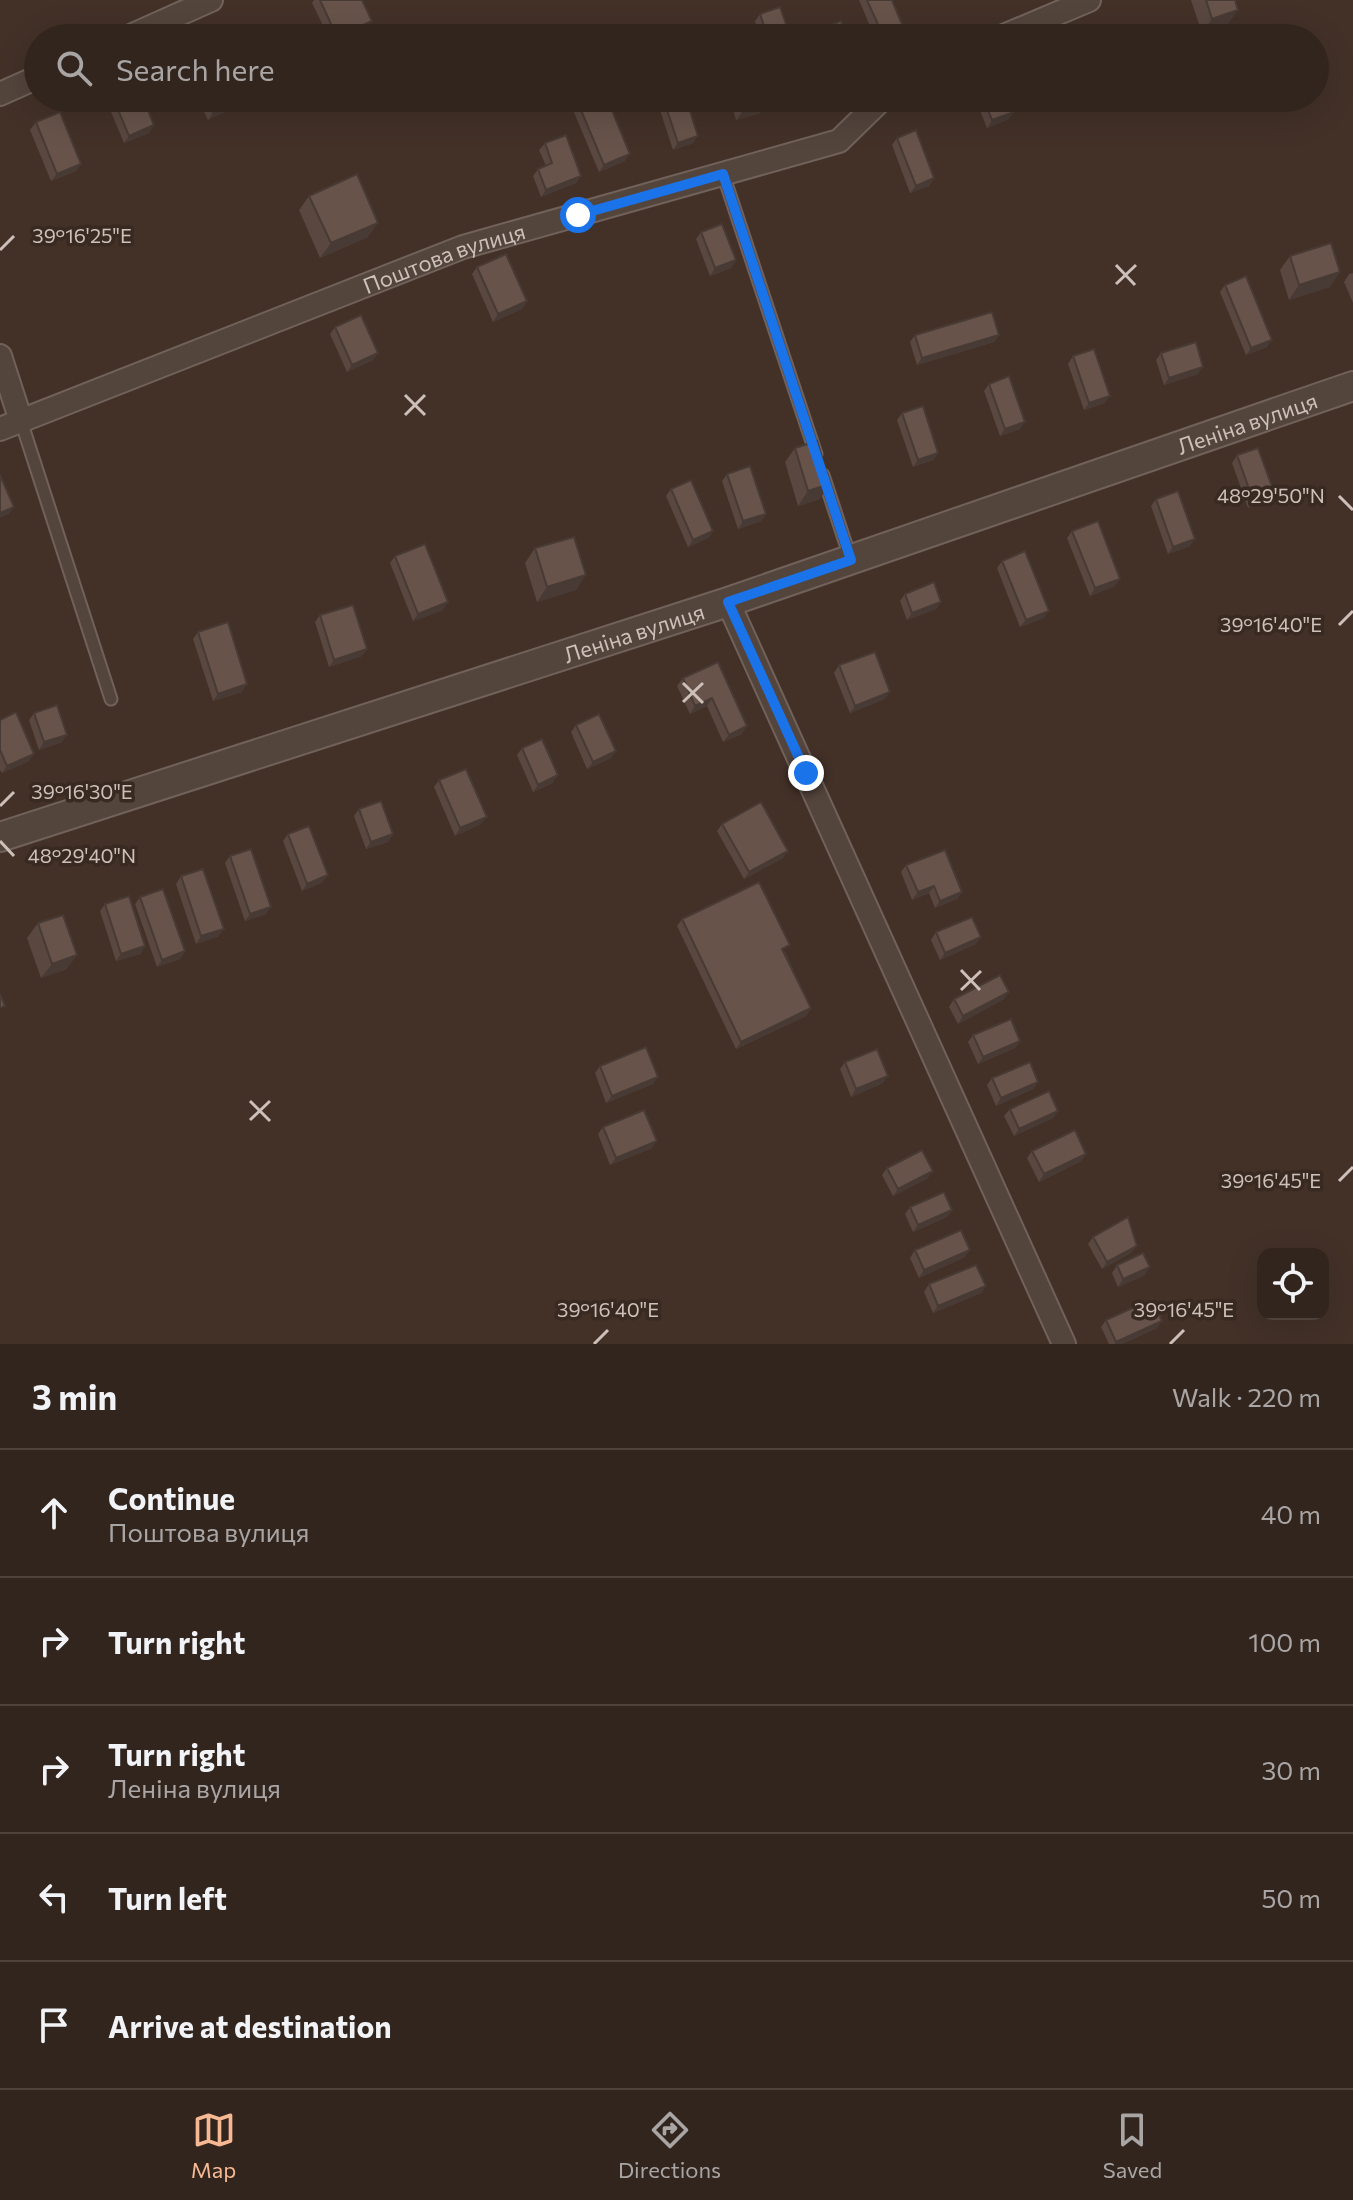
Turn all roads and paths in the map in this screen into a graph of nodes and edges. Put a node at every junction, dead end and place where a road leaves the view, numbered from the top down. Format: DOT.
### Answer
graph roads {
  1 [pos="211,0"];
  2 [pos="1089,0"];
  3 [pos="157,24"];
  4 [pos="1032,24"];
  5 [pos="24,83"];
  6 [pos="0,94"];
  7 [pos="869,112"];
  8 [pos="723,174"];
  9 [pos="0,356"];
  10 [pos="1353,386"];
  11 [pos="10,425"];
  12 [pos="851,560"];
  13 [pos="728,602"];
  14 [pos="111,699"];
  15 [pos="0,837"];
  16 [pos="1064,1344"];
  1 -- 3 [label="street"];
  2 -- 4 [label="street"];
  5 -- 6 [label="street"];
  7 -- 8 [label="street, Поштова вулиця"];
  8 -- 11 [label="street, Поштова вулиця"];
  8 -- 12 [label="lane"];
  9 -- 11 [label="street"];
  10 -- 12 [label="street, Леніна вулиця"];
  11 -- 14 [label="lane"];
  12 -- 13 [label="street, Леніна вулиця"];
  13 -- 15 [label="street, Леніна вулиця"];
  13 -- 16 [label="street"];
}
